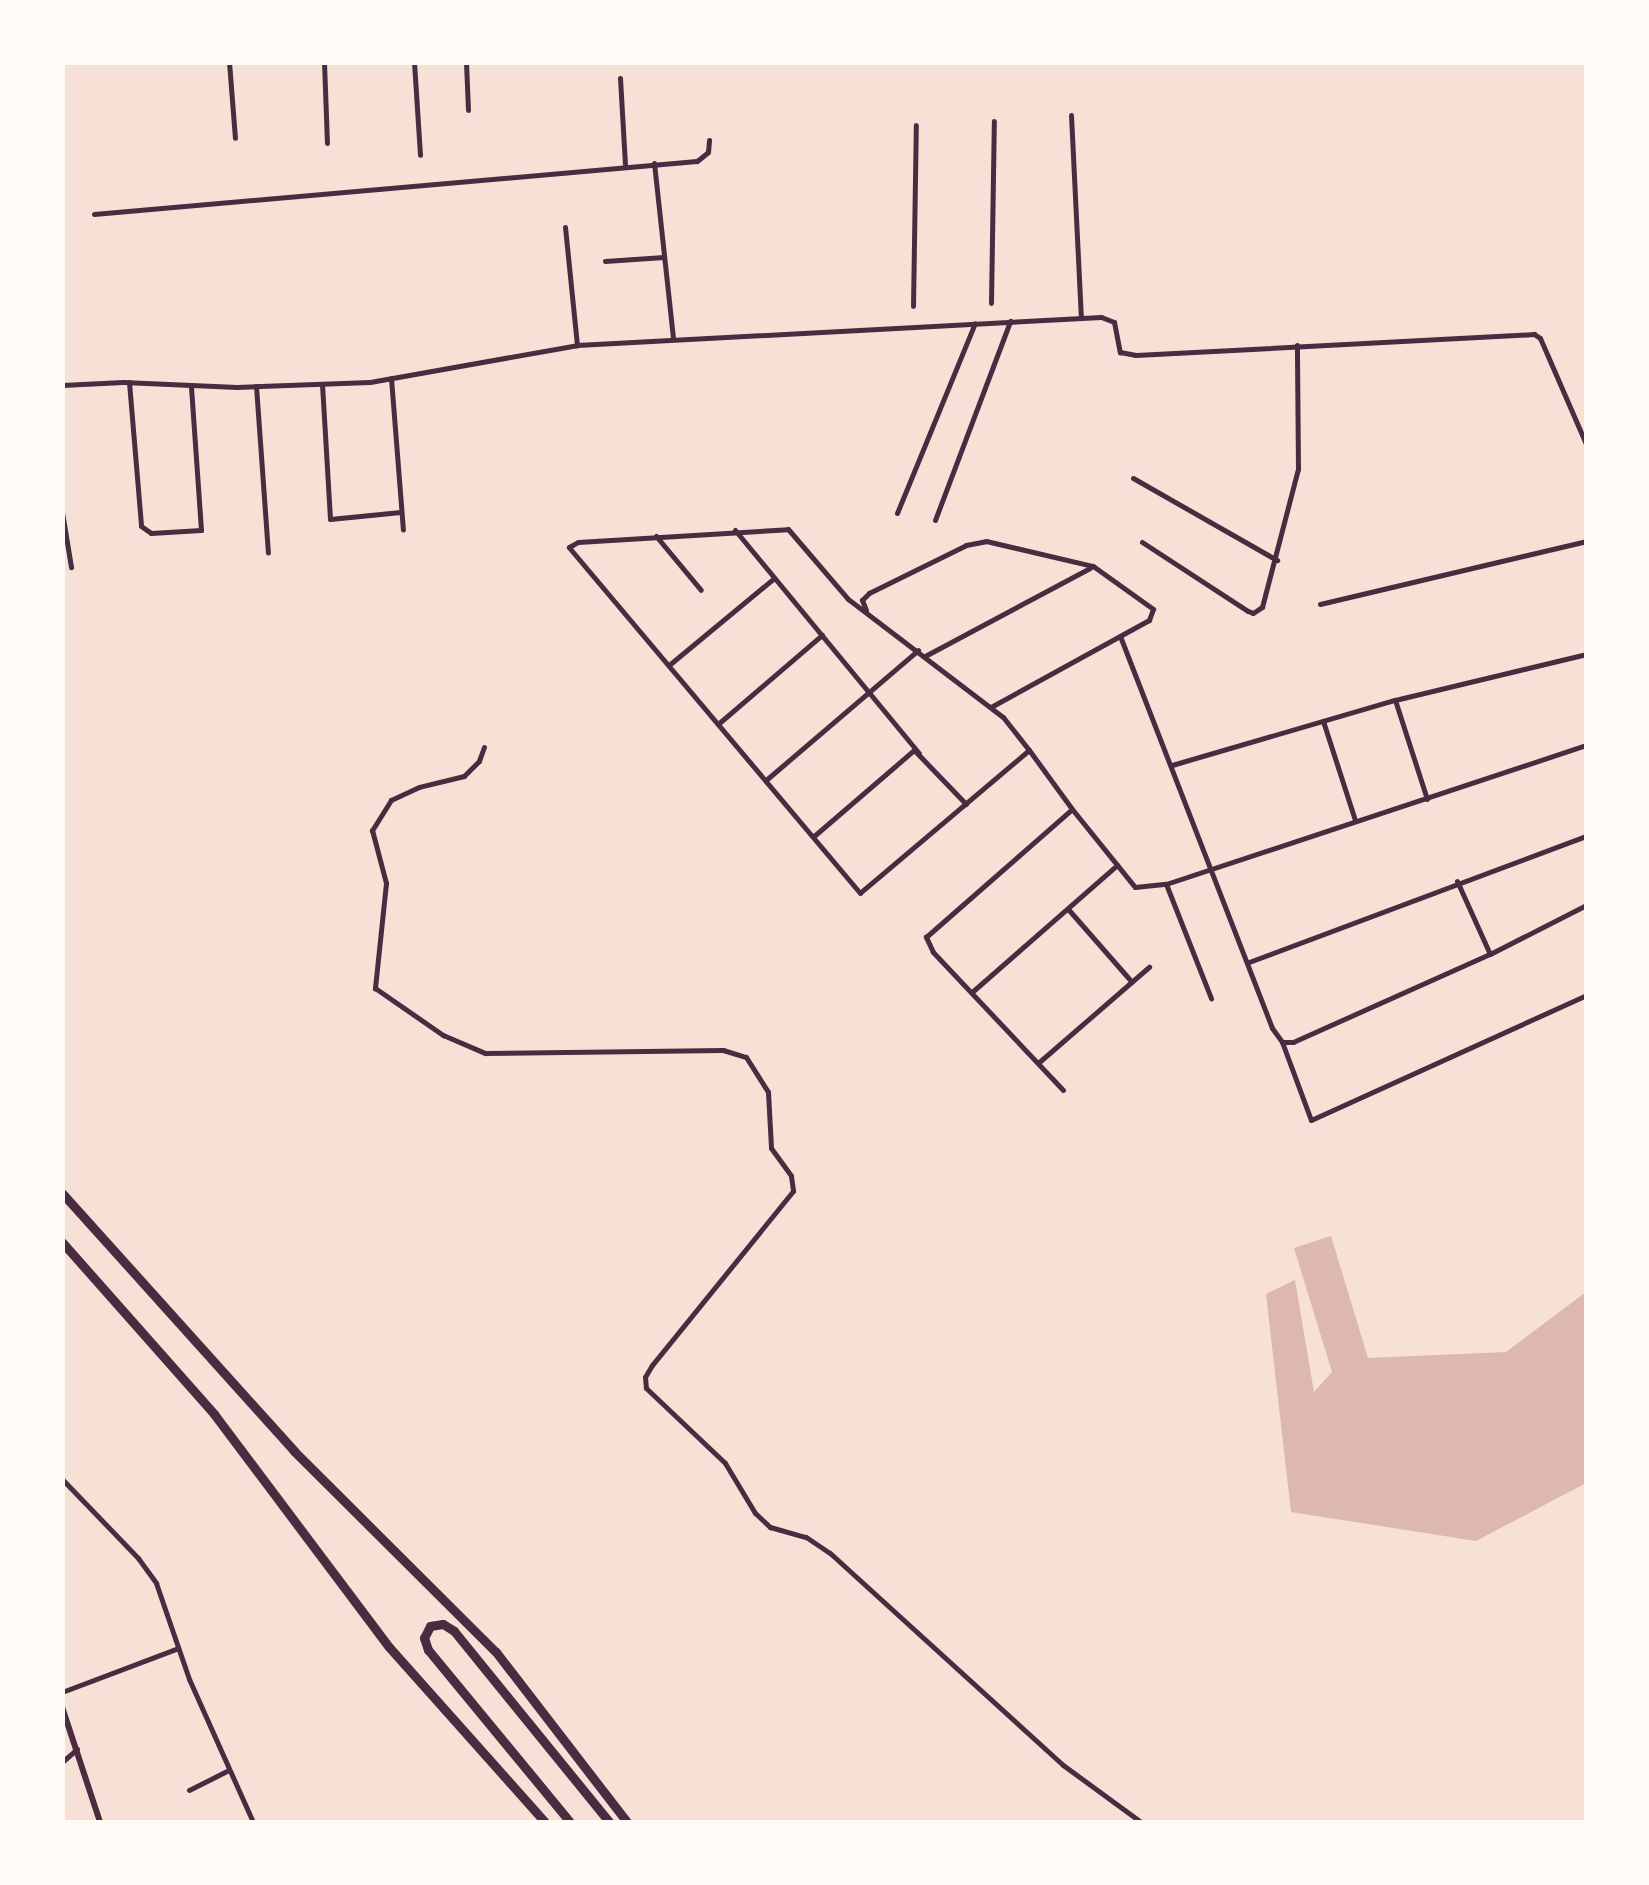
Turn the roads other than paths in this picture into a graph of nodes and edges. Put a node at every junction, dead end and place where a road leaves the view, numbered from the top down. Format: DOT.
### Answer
graph roads {
  1 [pos="229,62"];
  2 [pos="324,62"];
  3 [pos="414,62"];
  4 [pos="466,62"];
  5 [pos="620,78"];
  6 [pos="468,110"];
  7 [pos="1072,115"];
  8 [pos="994,121"];
  9 [pos="916,125"];
  10 [pos="235,138"];
  11 [pos="709,140"];
  12 [pos="327,142"];
  13 [pos="420,155"];
  14 [pos="654,163"];
  15 [pos="625,164"];
  16 [pos="94,214"];
  17 [pos="565,227"];
  18 [pos="664,257"];
  19 [pos="605,261"];
  20 [pos="991,304"];
  21 [pos="913,306"];
  22 [pos="1080,317"];
  23 [pos="1010,321"];
  24 [pos="974,322"];
  25 [pos="673,338"];
  26 [pos="577,345"];
  27 [pos="1297,345"];
  28 [pos="391,378"];
  29 [pos="129,382"];
  30 [pos="62,384"];
  31 [pos="322,384"];
  32 [pos="191,386"];
  33 [pos="256,386"];
  34 [pos="1576,420"];
  35 [pos="1586,420"];
  36 [pos="1586,444"];
  37 [pos="1133,478"];
  38 [pos="62,512"];
  39 [pos="402,512"];
  40 [pos="897,513"];
  41 [pos="935,520"];
  42 [pos="403,530"];
  43 [pos="735,530"];
  44 [pos="656,536"];
  45 [pos="65,539"];
  46 [pos="1586,541"];
  47 [pos="1142,542"];
  48 [pos="268,553"];
  49 [pos="1277,560"];
  50 [pos="1093,566"];
  51 [pos="71,567"];
  52 [pos="774,578"];
  53 [pos="701,590"];
  54 [pos="1320,604"];
  55 [pos="867,612"];
  56 [pos="822,636"];
  57 [pos="1120,636"];
  58 [pos="918,650"];
  59 [pos="1586,654"];
  60 [pos="925,656"];
  61 [pos="669,666"];
  62 [pos="868,692"];
  63 [pos="1395,700"];
  64 [pos="991,707"];
  65 [pos="1323,721"];
  66 [pos="718,724"];
  67 [pos="1586,745"];
  68 [pos="484,747"];
  69 [pos="1029,750"];
  70 [pos="919,754"];
  71 [pos="1172,766"];
  72 [pos="766,780"];
  73 [pos="1427,799"];
  74 [pos="966,804"];
  75 [pos="1072,810"];
  76 [pos="1355,820"];
  77 [pos="813,836"];
  78 [pos="1586,836"];
  79 [pos="1117,866"];
  80 [pos="1212,868"];
  81 [pos="1458,881"];
  82 [pos="1166,884"];
  83 [pos="1586,905"];
  84 [pos="1068,909"];
  85 [pos="1490,954"];
  86 [pos="1249,962"];
  87 [pos="1149,967"];
  88 [pos="1132,982"];
  89 [pos="971,992"];
  90 [pos="1586,995"];
  91 [pos="1211,998"];
  92 [pos="1282,1042"];
  93 [pos="1038,1063"];
  94 [pos="1063,1090"];
  95 [pos="62,1193"];
  96 [pos="62,1242"];
  97 [pos="62,1479"];
  98 [pos="177,1648"];
  99 [pos="62,1692"];
  100 [pos="62,1708"];
  101 [pos="77,1750"];
  102 [pos="62,1762"];
  103 [pos="229,1770"];
  104 [pos="189,1790"];
  105 [pos="100,1822"];
  106 [pos="253,1822"];
  107 [pos="545,1822"];
  108 [pos="570,1822"];
  109 [pos="608,1822"];
  110 [pos="627,1822"];
  111 [pos="1141,1822"];
  1 -- 10 [label="street"];
  2 -- 12 [label="street"];
  3 -- 13 [label="street"];
  4 -- 6 [label="street"];
  5 -- 15 [label="street"];
  7 -- 22 [label="street"];
  8 -- 20 [label="street"];
  9 -- 21 [label="street"];
  11 -- 14 [label="street"];
  14 -- 15 [label="street"];
  14 -- 18 [label="street"];
  15 -- 16 [label="street"];
  17 -- 26 [label="street"];
  18 -- 19 [label="street"];
  18 -- 25 [label="street"];
  22 -- 23 [label="street"];
  22 -- 27 [label="street"];
  23 -- 24 [label="street"];
  23 -- 41 [label="street"];
  24 -- 25 [label="street"];
  24 -- 40 [label="street"];
  25 -- 26 [label="street"];
  26 -- 28 [label="street"];
  27 -- 34 [label="street"];
  27 -- 49 [label="street"];
  28 -- 31 [label="street"];
  28 -- 39 [label="street"];
  29 -- 30 [label="street"];
  29 -- 32 [label="street"];
  29 -- 32 [label="street"];
  31 -- 33 [label="street"];
  31 -- 39 [label="street"];
  32 -- 33 [label="street"];
  33 -- 48 [label="street"];
  34 -- 35 [label="street"];
  34 -- 36 [label="street"];
  37 -- 49 [label="street"];
  38 -- 45 [label="street"];
  39 -- 42 [label="street"];
  43 -- 44 [label="street"];
  43 -- 52 [label="street"];
  43 -- 55 [label="street"];
  44 -- 53 [label="street"];
  44 -- 61 [label="street"];
  45 -- 51 [label="street"];
  46 -- 54 [label="street"];
  47 -- 49 [label="street"];
  50 -- 55 [label="street"];
  50 -- 57 [label="street"];
  50 -- 60 [label="street"];
  52 -- 56 [label="street"];
  52 -- 61 [label="street"];
  55 -- 58 [label="street"];
  56 -- 62 [label="street"];
  56 -- 66 [label="street"];
  57 -- 64 [label="street"];
  57 -- 71 [label="street"];
  58 -- 60 [label="street"];
  58 -- 62 [label="street"];
  59 -- 63 [label="street"];
  60 -- 64 [label="street"];
  61 -- 66 [label="street"];
  62 -- 70 [label="street"];
  62 -- 72 [label="street"];
  63 -- 65 [label="street"];
  63 -- 73 [label="street"];
  64 -- 69 [label="street"];
  65 -- 71 [label="street"];
  65 -- 76 [label="street"];
  66 -- 72 [label="street"];
  67 -- 73 [label="street"];
  68 -- 111 [label="street"];
  69 -- 74 [label="street"];
  69 -- 75 [label="street"];
  70 -- 74 [label="street"];
  70 -- 77 [label="street"];
  71 -- 80 [label="street"];
  72 -- 77 [label="street"];
  73 -- 76 [label="street"];
  74 -- 77 [label="street"];
  75 -- 79 [label="street"];
  75 -- 89 [label="street"];
  76 -- 80 [label="street"];
  78 -- 81 [label="street"];
  79 -- 82 [label="street"];
  79 -- 84 [label="street"];
  80 -- 82 [label="street"];
  80 -- 86 [label="street"];
  81 -- 85 [label="street"];
  81 -- 86 [label="street"];
  82 -- 91 [label="street"];
  83 -- 85 [label="street"];
  84 -- 88 [label="street"];
  84 -- 89 [label="street"];
  85 -- 92 [label="street"];
  86 -- 92 [label="street"];
  87 -- 88 [label="street"];
  88 -- 93 [label="street"];
  89 -- 93 [label="street"];
  90 -- 92 [label="street"];
  93 -- 94 [label="street"];
  95 -- 110 [label="highway"];
  96 -- 107 [label="highway"];
  97 -- 98 [label="street"];
  98 -- 99 [label="street"];
  98 -- 103 [label="street"];
  100 -- 101 [label="street"];
  101 -- 102 [label="street"];
  101 -- 105 [label="street"];
  103 -- 104 [label="street"];
  103 -- 106 [label="street"];
  108 -- 109 [label="highway"];
}
